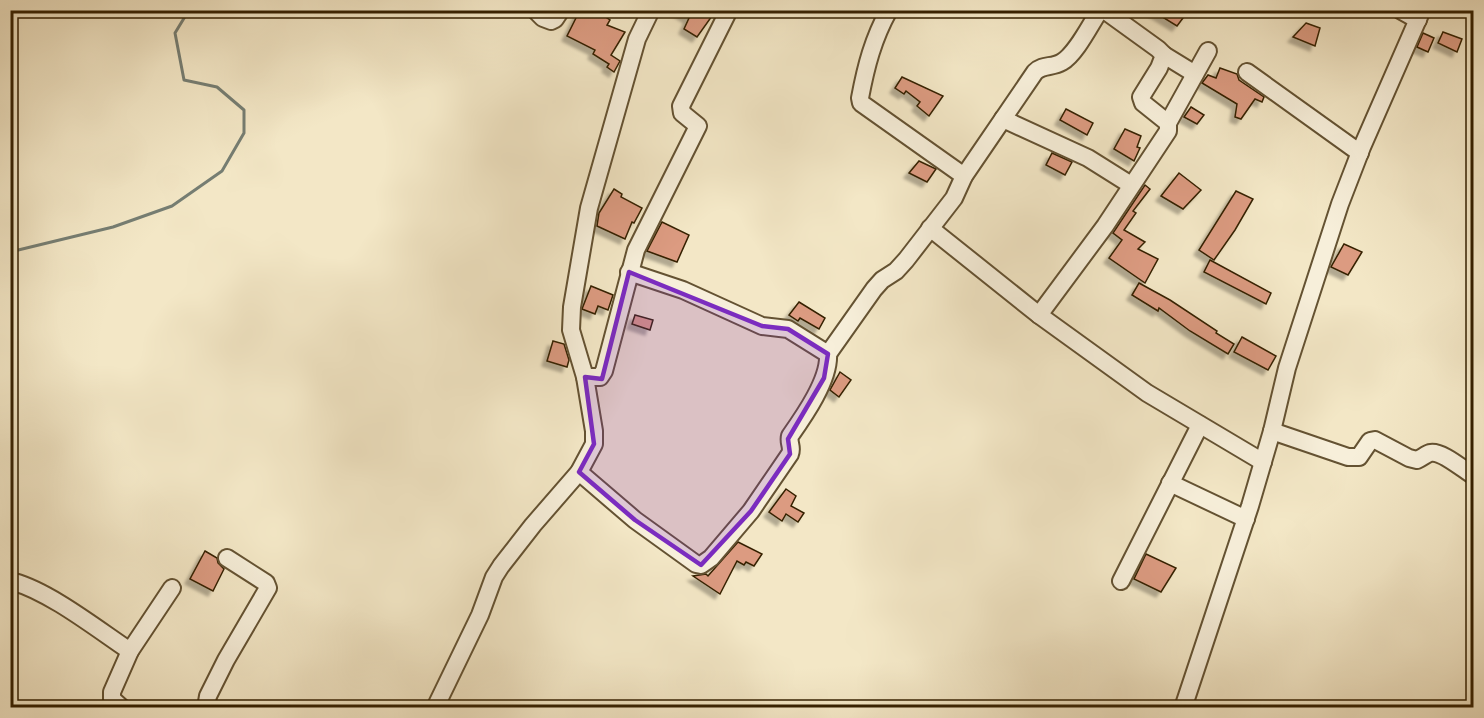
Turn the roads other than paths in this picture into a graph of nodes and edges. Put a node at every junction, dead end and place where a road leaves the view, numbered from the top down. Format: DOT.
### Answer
graph roads {
  1 [pos="535,10"];
  2 [pos="561,10"];
  3 [pos="651,10"];
  4 [pos="889,10"];
  5 [pos="1102,10"];
  6 [pos="1400,10"];
  7 [pos="726,12"];
  8 [pos="1420,15"];
  9 [pos="1208,51"];
  10 [pos="1164,55"];
  11 [pos="1246,72"];
  12 [pos="1195,74"];
  13 [pos="1003,119"];
  14 [pos="1168,123"];
  15 [pos="1360,153"];
  16 [pos="964,176"];
  17 [pos="1131,185"];
  18 [pos="930,228"];
  19 [pos="629,272"];
  20 [pos="1039,315"];
  21 [pos="828,354"];
  22 [pos="585,377"];
  23 [pos="1200,425"];
  24 [pos="1272,431"];
  25 [pos="1263,462"];
  26 [pos="579,472"];
  27 [pos="1473,476"];
  28 [pos="1170,483"];
  29 [pos="1245,519"];
  30 [pos="227,558"];
  31 [pos="1121,581"];
  32 [pos="10,584"];
  33 [pos="172,588"];
  34 [pos="130,651"];
  35 [pos="122,708"];
  36 [pos="206,708"];
  37 [pos="435,708"];
  38 [pos="1183,708"];
  1 -- 2 [label="street"];
  3 -- 22 [label="street"];
  4 -- 16 [label="street"];
  5 -- 10 [label="street"];
  5 -- 13 [label="street"];
  6 -- 8 [label="street"];
  7 -- 19 [label="street"];
  8 -- 15 [label="street"];
  9 -- 12 [label="street"];
  10 -- 12 [label="street"];
  10 -- 14 [label="street"];
  11 -- 15 [label="street"];
  12 -- 14 [label="street"];
  13 -- 16 [label="street"];
  13 -- 17 [label="street"];
  14 -- 17 [label="street"];
  15 -- 24 [label="street"];
  16 -- 18 [label="street"];
  17 -- 20 [label="street"];
  18 -- 20 [label="street"];
  18 -- 21 [label="street"];
  19 -- 21 [label="street"];
  19 -- 22 [label="street"];
  20 -- 23 [label="street"];
  21 -- 26 [label="street"];
  22 -- 26 [label="street"];
  23 -- 25 [label="street"];
  23 -- 28 [label="street"];
  24 -- 25 [label="street"];
  24 -- 27 [label="street"];
  25 -- 29 [label="street"];
  26 -- 37 [label="street"];
  28 -- 29 [label="street"];
  28 -- 31 [label="street"];
  29 -- 38 [label="street"];
  30 -- 36 [label="street"];
  32 -- 34 [label="street"];
  33 -- 34 [label="street"];
  34 -- 35 [label="street"];
}
